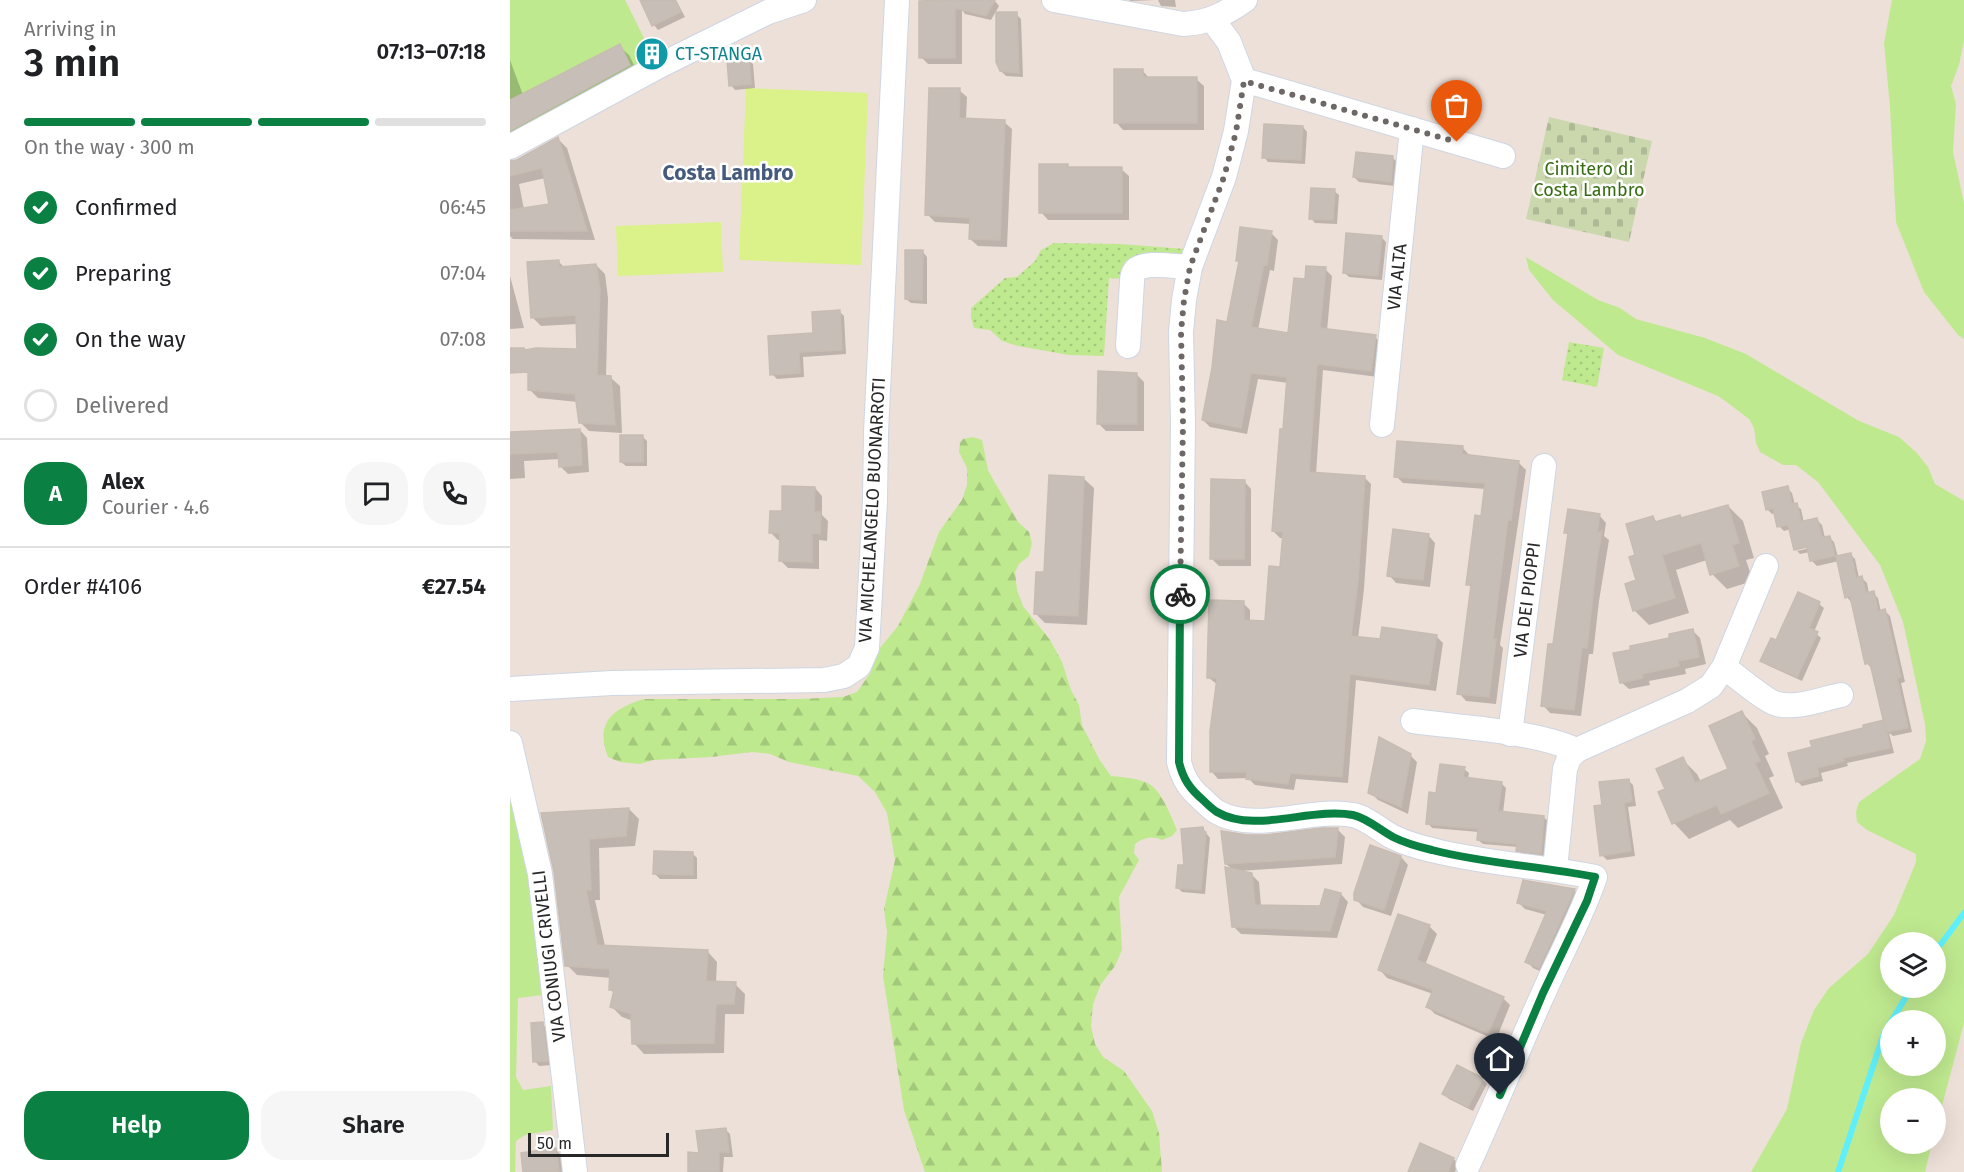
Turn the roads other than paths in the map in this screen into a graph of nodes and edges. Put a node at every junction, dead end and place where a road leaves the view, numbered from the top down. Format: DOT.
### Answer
graph roads {
  1 [pos="804,0"];
  2 [pos="897,0"];
  3 [pos="1245,0"];
  4 [pos="1065,1"];
  5 [pos="1212,19"];
  6 [pos="1244,81"];
  7 [pos="1412,129"];
  8 [pos="510,147"];
  9 [pos="1503,156"];
  10 [pos="1190,267"];
  11 [pos="1128,346"];
  12 [pos="1382,425"];
  13 [pos="1544,466"];
  14 [pos="1766,566"];
  15 [pos="1724,667"];
  16 [pos="510,689"];
  17 [pos="1841,695"];
  18 [pos="1413,721"];
  19 [pos="1510,734"];
  20 [pos="510,743"];
  21 [pos="1577,750"];
  22 [pos="1555,869"];
  23 [pos="1468,1165"];
  24 [pos="575,1172"];
  1 -- 8 [label="street"];
  2 -- 16 [label="street, VIA MICHELANGELO BUONARROTI"];
  3 -- 5 [label="street"];
  4 -- 5 [label="street"];
  5 -- 6 [label="street"];
  6 -- 7 [label="street"];
  6 -- 10 [label="street"];
  7 -- 9 [label="street"];
  7 -- 12 [label="street, VIA ALTA"];
  10 -- 11 [label="street"];
  10 -- 22 [label="street"];
  13 -- 19 [label="street, VIA DEI PIOPPI"];
  14 -- 15 [label="street"];
  15 -- 17 [label="street"];
  15 -- 21 [label="street"];
  18 -- 19 [label="street"];
  19 -- 21 [label="street"];
  20 -- 24 [label="street, VIA CONIUGI CRIVELLI"];
  21 -- 22 [label="street"];
  22 -- 23 [label="street"];
}
